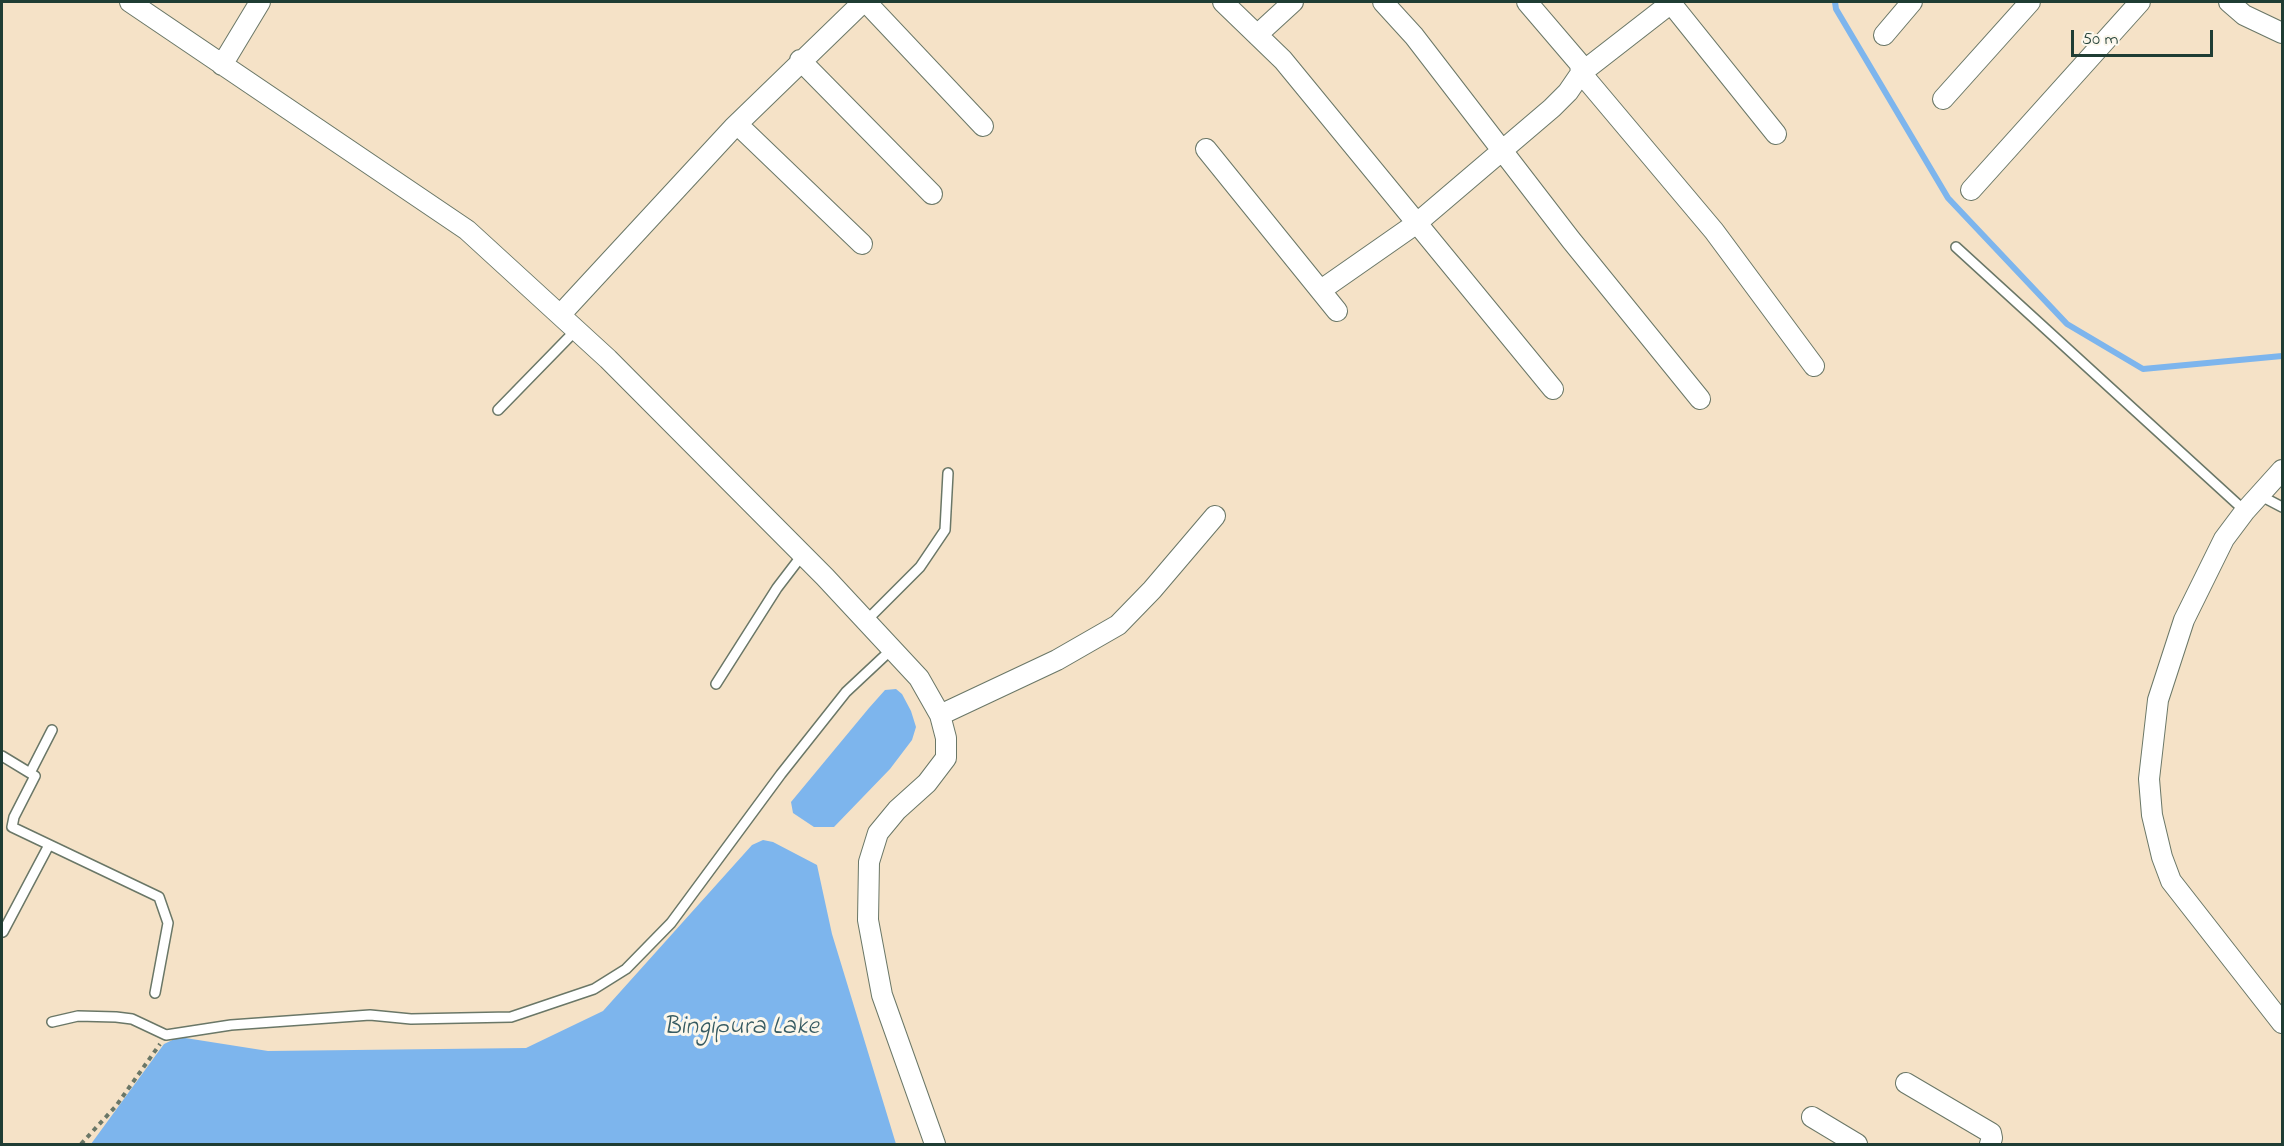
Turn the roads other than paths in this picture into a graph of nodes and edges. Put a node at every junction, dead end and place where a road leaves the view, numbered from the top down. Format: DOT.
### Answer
graph roads {
  1 [pos="130,2"];
  2 [pos="260,2"];
  3 [pos="864,2"];
  4 [pos="1223,2"];
  5 [pos="1293,2"];
  6 [pos="1383,2"];
  7 [pos="1527,2"];
  8 [pos="1671,2"];
  9 [pos="1912,2"];
  10 [pos="2030,2"];
  11 [pos="2140,2"];
  12 [pos="2229,2"];
  13 [pos="2283,33"];
  14 [pos="1884,34"];
  15 [pos="1257,35"];
  16 [pos="801,60"];
  17 [pos="222,65"];
  18 [pos="1581,73"];
  19 [pos="1943,99"];
  20 [pos="737,124"];
  21 [pos="983,126"];
  22 [pos="1776,134"];
  23 [pos="1206,149"];
  24 [pos="1502,150"];
  25 [pos="1971,190"];
  26 [pos="932,194"];
  27 [pos="1416,223"];
  28 [pos="862,244"];
  29 [pos="1956,247"];
  30 [pos="1321,290"];
  31 [pos="1337,311"];
  32 [pos="561,314"];
  33 [pos="578,329"];
  34 [pos="1814,366"];
  35 [pos="1553,389"];
  36 [pos="1700,399"];
  37 [pos="498,410"];
  38 [pos="2283,470"];
  39 [pos="948,473"];
  40 [pos="2259,495"];
  41 [pos="2283,507"];
  42 [pos="2245,511"];
  43 [pos="1215,516"];
  44 [pos="803,554"];
  45 [pos="867,620"];
  46 [pos="893,648"];
  47 [pos="716,684"];
  48 [pos="940,715"];
  49 [pos="52,730"];
  50 [pos="2,756"];
  51 [pos="31,771"];
  52 [pos="2,822"];
  53 [pos="12,827"];
  54 [pos="49,845"];
  55 [pos="3,932"];
  56 [pos="155,993"];
  57 [pos="52,1022"];
  58 [pos="2283,1023"];
  59 [pos="1906,1083"];
  60 [pos="1812,1117"];
  61 [pos="936,1144"];
  62 [pos="1857,1144"];
  63 [pos="1990,1144"];
  1 -- 17 [label="street"];
  2 -- 17 [label="street"];
  3 -- 16 [label="street"];
  3 -- 21 [label="street"];
  4 -- 15 [label="street"];
  5 -- 15 [label="street"];
  6 -- 24 [label="street"];
  7 -- 18 [label="street"];
  8 -- 18 [label="street"];
  8 -- 22 [label="street"];
  9 -- 14 [label="street"];
  10 -- 19 [label="street"];
  11 -- 25 [label="street"];
  12 -- 13 [label="street"];
  15 -- 27 [label="street"];
  16 -- 20 [label="street"];
  16 -- 26 [label="street"];
  17 -- 32 [label="street"];
  18 -- 24 [label="street"];
  18 -- 34 [label="street"];
  20 -- 28 [label="street"];
  20 -- 32 [label="street"];
  23 -- 30 [label="street"];
  24 -- 27 [label="street"];
  24 -- 36 [label="street"];
  27 -- 30 [label="street"];
  27 -- 35 [label="street"];
  29 -- 42 [label="lane"];
  30 -- 31 [label="street"];
  32 -- 33 [label="street"];
  33 -- 37 [label="lane"];
  33 -- 44 [label="street"];
  38 -- 40 [label="street"];
  39 -- 45 [label="lane"];
  40 -- 41 [label="lane"];
  40 -- 42 [label="street"];
  42 -- 58 [label="street"];
  43 -- 48 [label="street"];
  44 -- 45 [label="street"];
  44 -- 47 [label="lane"];
  45 -- 46 [label="street"];
  46 -- 48 [label="street"];
  46 -- 57 [label="lane"];
  48 -- 61 [label="street"];
  49 -- 51 [label="lane"];
  50 -- 51 [label="lane"];
  51 -- 53 [label="lane"];
  52 -- 53 [label="lane"];
  53 -- 54 [label="lane"];
  54 -- 55 [label="lane"];
  54 -- 56 [label="lane"];
  59 -- 63 [label="street"];
  60 -- 62 [label="street"];
}
